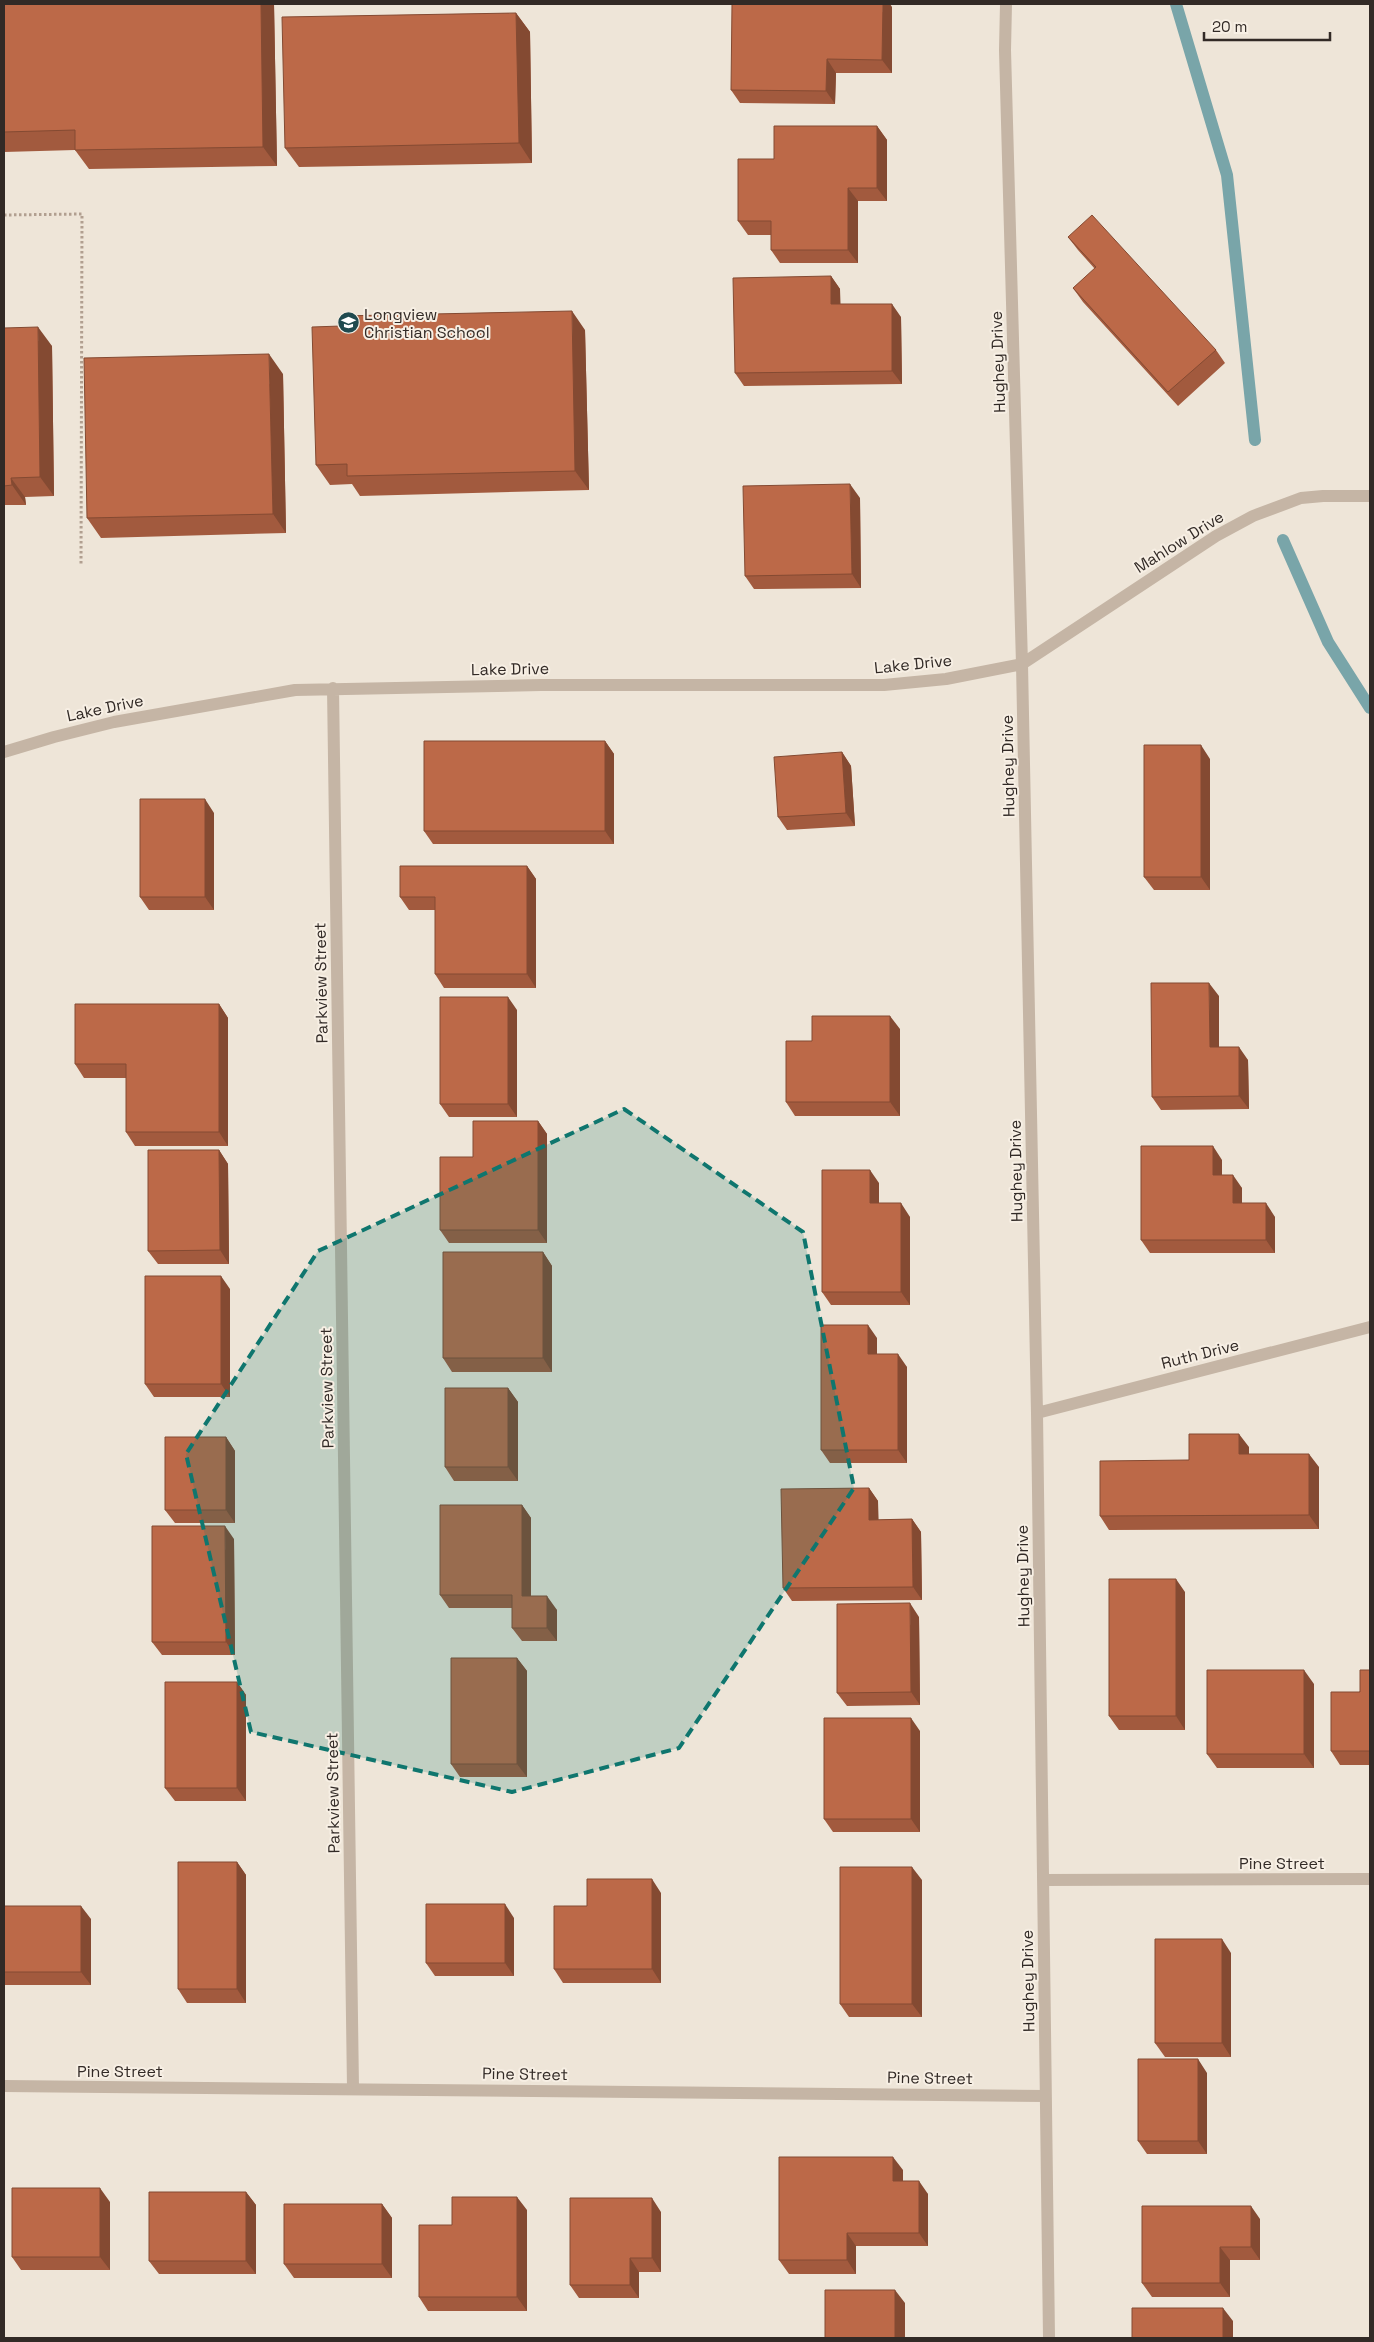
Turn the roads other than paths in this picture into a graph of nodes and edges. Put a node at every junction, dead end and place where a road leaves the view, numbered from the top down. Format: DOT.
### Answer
graph roads {
  1 [pos="1006,4"];
  2 [pos="1370,496"];
  3 [pos="1022,664"];
  4 [pos="333,688"];
  5 [pos="4,752"];
  6 [pos="1370,1327"];
  7 [pos="1037,1413"];
  8 [pos="1370,1879"];
  9 [pos="1043,1880"];
  10 [pos="4,2086"];
  11 [pos="353,2088"];
  12 [pos="1045,2096"];
  13 [pos="1049,2338"];
  1 -- 3 [label="street, Hughey Drive"];
  2 -- 3 [label="street, Mahlow Drive"];
  3 -- 4 [label="street, Lake Drive"];
  3 -- 7 [label="street, Hughey Drive"];
  4 -- 5 [label="street, Lake Drive"];
  4 -- 11 [label="street, Parkview Street"];
  6 -- 7 [label="street, Ruth Drive"];
  7 -- 9 [label="street, Hughey Drive"];
  8 -- 9 [label="street, Pine Street"];
  9 -- 12 [label="street, Hughey Drive"];
  10 -- 11 [label="street, Pine Street"];
  11 -- 12 [label="street, Pine Street"];
  12 -- 13 [label="street, Hughey Drive"];
}
